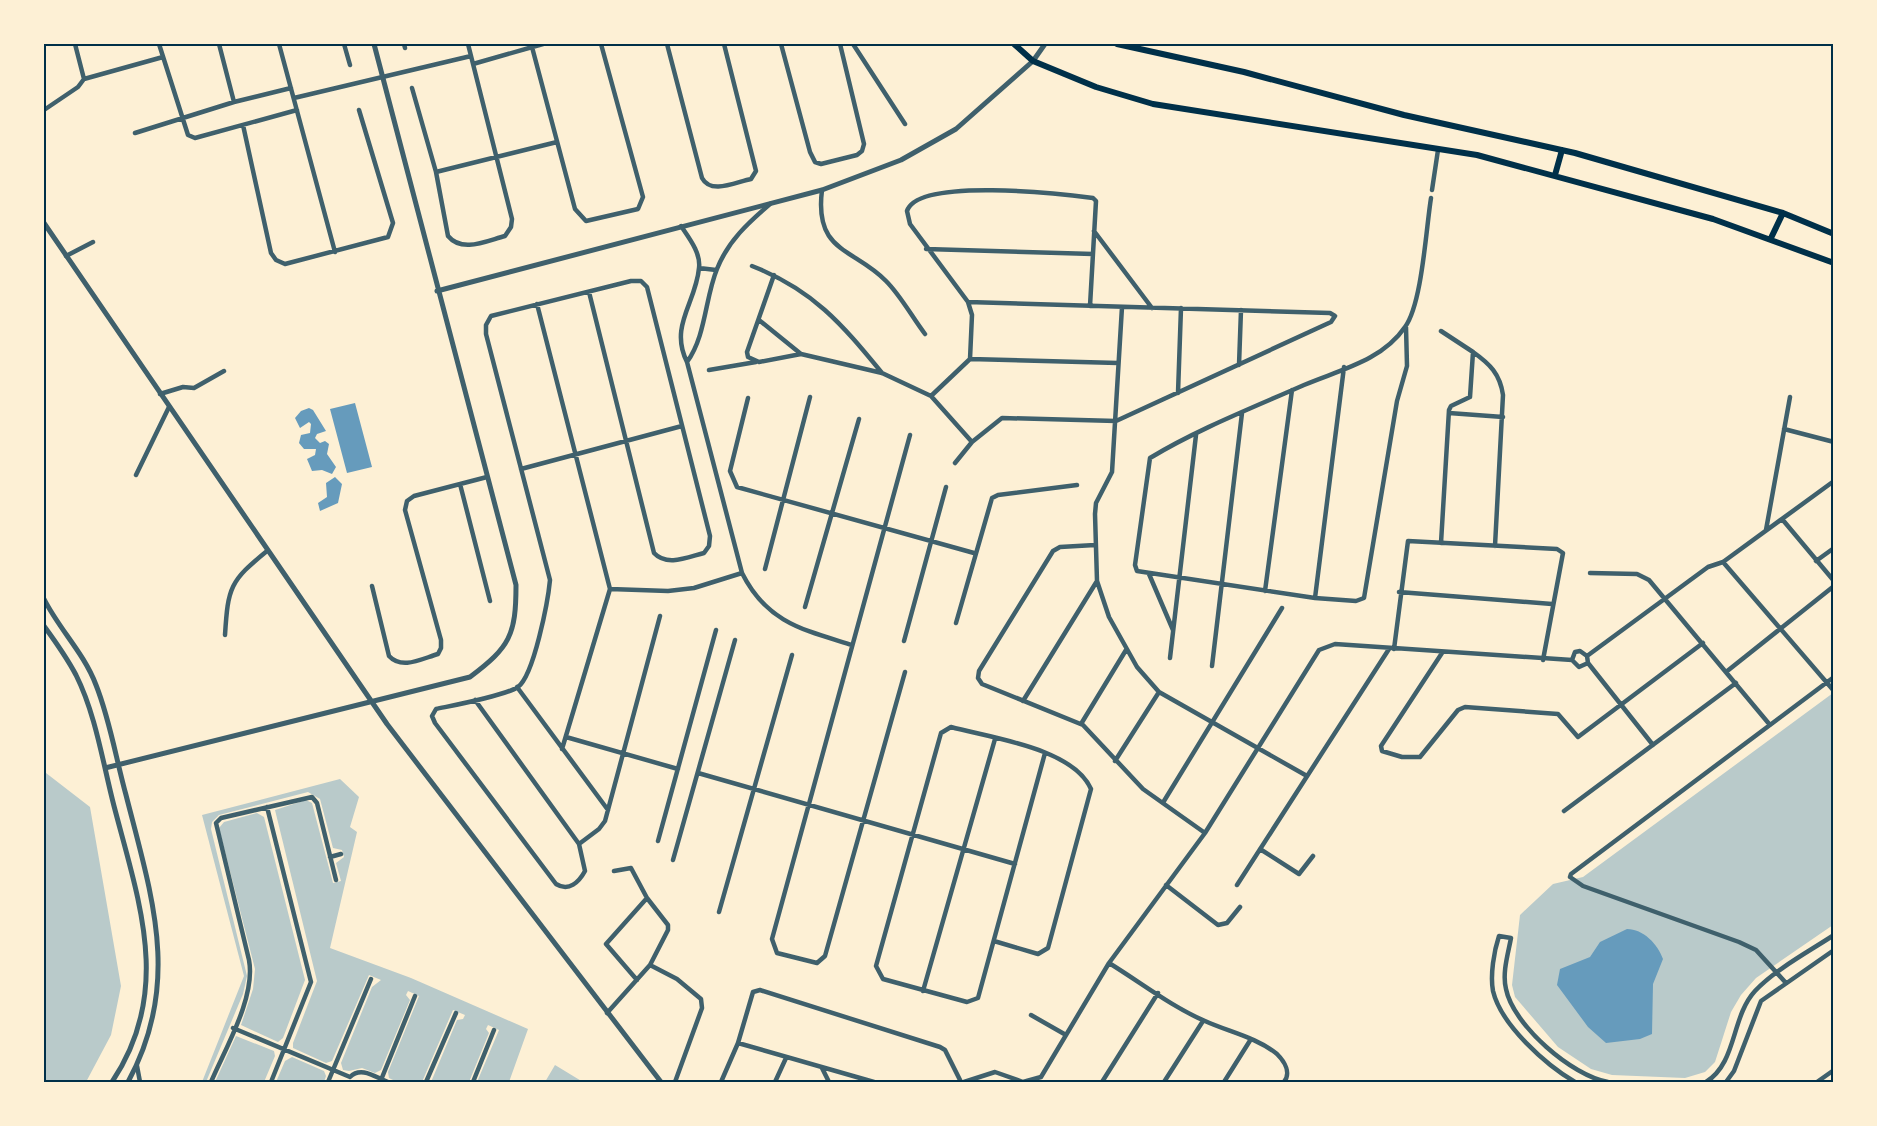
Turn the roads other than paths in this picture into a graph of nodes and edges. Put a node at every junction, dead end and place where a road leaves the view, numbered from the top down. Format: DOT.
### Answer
graph roads {
  1 [pos="75,44"];
  2 [pos="159,44"];
  3 [pos="219,44"];
  4 [pos="279,44"];
  5 [pos="344,44"];
  6 [pos="374,44"];
  7 [pos="468,44"];
  8 [pos="543,44"];
  9 [pos="601,44"];
  10 [pos="667,44"];
  11 [pos="724,44"];
  12 [pos="781,44"];
  13 [pos="840,44"];
  14 [pos="853,44"];
  15 [pos="1014,44"];
  16 [pos="1045,44"];
  17 [pos="1117,44"];
  18 [pos="532,46"];
  19 [pos="471,56"];
  20 [pos="163,57"];
  21 [pos="1032,61"];
  22 [pos="350,64"];
  23 [pos="473,64"];
  24 [pos="84,79"];
  25 [pos="383,79"];
  26 [pos="291,88"];
  27 [pos="412,88"];
  28 [pos="294,98"];
  29 [pos="234,102"];
  30 [pos="44,110"];
  31 [pos="297,110"];
  32 [pos="359,110"];
  33 [pos="180,117"];
  34 [pos="905,123"];
  35 [pos="243,125"];
  36 [pos="135,133"];
  37 [pos="557,142"];
  38 [pos="1438,150"];
  39 [pos="1562,150"];
  40 [pos="495,156"];
  41 [pos="436,172"];
  42 [pos="1555,175"];
  43 [pos="822,190"];
  44 [pos="1432,190"];
  45 [pos="1431,198"];
  46 [pos="770,203"];
  47 [pos="1783,213"];
  48 [pos="44,223"];
  49 [pos="681,226"];
  50 [pos="1094,231"];
  51 [pos="1833,234"];
  52 [pos="1771,238"];
  53 [pos="93,242"];
  54 [pos="926,249"];
  55 [pos="335,252"];
  56 [pos="1093,254"];
  57 [pos="66,256"];
  58 [pos="1833,263"];
  59 [pos="752,266"];
  60 [pos="699,268"];
  61 [pos="716,270"];
  62 [pos="774,274"];
  63 [pos="437,291"];
  64 [pos="589,292"];
  65 [pos="968,302"];
  66 [pos="537,304"];
  67 [pos="1090,306"];
  68 [pos="1122,307"];
  69 [pos="1152,308"];
  70 [pos="1181,308"];
  71 [pos="1241,310"];
  72 [pos="759,320"];
  73 [pos="1406,327"];
  74 [pos="1441,331"];
  75 [pos="925,334"];
  76 [pos="1473,352"];
  77 [pos="801,354"];
  78 [pos="970,359"];
  79 [pos="687,362"];
  80 [pos="759,362"];
  81 [pos="1118,363"];
  82 [pos="1239,365"];
  83 [pos="1344,367"];
  84 [pos="709,370"];
  85 [pos="224,371"];
  86 [pos="882,373"];
  87 [pos="1292,390"];
  88 [pos="1178,393"];
  89 [pos="160,394"];
  90 [pos="931,396"];
  91 [pos="748,398"];
  92 [pos="810,398"];
  93 [pos="1790,398"];
  94 [pos="169,407"];
  95 [pos="1242,412"];
  96 [pos="1449,413"];
  97 [pos="1503,417"];
  98 [pos="859,419"];
  99 [pos="1116,421"];
  100 [pos="682,426"];
  101 [pos="1784,429"];
  102 [pos="910,435"];
  103 [pos="1196,435"];
  104 [pos="626,441"];
  105 [pos="972,442"];
  106 [pos="1833,442"];
  107 [pos="575,455"];
  108 [pos="955,463"];
  109 [pos="521,469"];
  110 [pos="136,475"];
  111 [pos="487,477"];
  112 [pos="1833,481"];
  113 [pos="460,484"];
  114 [pos="1077,485"];
  115 [pos="946,486"];
  116 [pos="783,501"];
  117 [pos="832,514"];
  118 [pos="1782,519"];
  119 [pos="884,529"];
  120 [pos="1766,530"];
  121 [pos="931,541"];
  122 [pos="1442,543"];
  123 [pos="1095,545"];
  124 [pos="1495,546"];
  125 [pos="1833,548"];
  126 [pos="267,551"];
  127 [pos="974,553"];
  128 [pos="1816,561"];
  129 [pos="1723,562"];
  130 [pos="765,569"];
  131 [pos="742,573"];
  132 [pos="1590,573"];
  133 [pos="1149,574"];
  134 [pos="1179,578"];
  135 [pos="1097,581"];
  136 [pos="1833,581"];
  137 [pos="1222,584"];
  138 [pos="372,586"];
  139 [pos="1833,586"];
  140 [pos="610,589"];
  141 [pos="1265,591"];
  142 [pos="1400,591"];
  143 [pos="1315,598"];
  144 [pos="44,599"];
  145 [pos="1666,599"];
  146 [pos="490,601"];
  147 [pos="1552,604"];
  148 [pos="806,608"];
  149 [pos="1282,608"];
  150 [pos="660,616"];
  151 [pos="956,623"];
  152 [pos="44,626"];
  153 [pos="716,630"];
  154 [pos="1779,630"];
  155 [pos="1173,631"];
  156 [pos="225,635"];
  157 [pos="735,640"];
  158 [pos="904,641"];
  159 [pos="1703,643"];
  160 [pos="852,645"];
  161 [pos="1391,649"];
  162 [pos="1126,650"];
  163 [pos="1442,652"];
  164 [pos="792,655"];
  165 [pos="1587,656"];
  166 [pos="1170,658"];
  167 [pos="1543,660"];
  168 [pos="1572,660"];
  169 [pos="1588,663"];
  170 [pos="1212,666"];
  171 [pos="904,672"];
  172 [pos="1726,672"];
  173 [pos="1833,677"];
  174 [pos="1826,682"];
  175 [pos="1736,683"];
  176 [pos="517,687"];
  177 [pos="1833,691"];
  178 [pos="1159,692"];
  179 [pos="475,700"];
  180 [pos="1023,701"];
  181 [pos="1621,704"];
  182 [pos="1212,722"];
  183 [pos="1082,724"];
  184 [pos="1770,725"];
  185 [pos="566,737"];
  186 [pos="995,739"];
  187 [pos="1653,745"];
  188 [pos="1257,748"];
  189 [pos="562,749"];
  190 [pos="623,753"];
  191 [pos="1046,753"];
  192 [pos="1115,761"];
  193 [pos="119,764"];
  194 [pos="105,768"];
  195 [pos="678,769"];
  196 [pos="698,773"];
  197 [pos="1307,776"];
  198 [pos="754,789"];
  199 [pos="1164,801"];
  200 [pos="808,805"];
  201 [pos="267,807"];
  202 [pos="608,810"];
  203 [pos="1564,811"];
  204 [pos="863,821"];
  205 [pos="1205,833"];
  206 [pos="912,835"];
  207 [pos="658,841"];
  208 [pos="579,844"];
  209 [pos="1260,849"];
  210 [pos="963,850"];
  211 [pos="341,854"];
  212 [pos="1313,856"];
  213 [pos="330,857"];
  214 [pos="673,860"];
  215 [pos="1015,864"];
  216 [pos="614,872"];
  217 [pos="336,880"];
  218 [pos="1166,885"];
  219 [pos="1237,885"];
  220 [pos="647,898"];
  221 [pos="1240,907"];
  222 [pos="719,912"];
  223 [pos="1833,934"];
  224 [pos="994,941"];
  225 [pos="1833,950"];
  226 [pos="1109,963"];
  227 [pos="650,965"];
  228 [pos="1777,974"];
  229 [pos="371,979"];
  230 [pos="637,980"];
  231 [pos="1786,983"];
  232 [pos="924,990"];
  233 [pos="1158,993"];
  234 [pos="415,996"];
  235 [pos="456,1013"];
  236 [pos="607,1013"];
  237 [pos="1031,1015"];
  238 [pos="1203,1021"];
  239 [pos="233,1028"];
  240 [pos="494,1030"];
  241 [pos="1066,1035"];
  242 [pos="1251,1039"];
  243 [pos="738,1043"];
  244 [pos="284,1050"];
  245 [pos="786,1058"];
  246 [pos="137,1066"];
  247 [pos="822,1068"];
  248 [pos="333,1070"];
  249 [pos="1833,1070"];
  250 [pos="1041,1077"];
  251 [pos="350,1080"];
  252 [pos="381,1080"];
  253 [pos="1023,1082"];
  254 [pos="112,1083"];
  255 [pos="128,1083"];
  256 [pos="140,1083"];
  257 [pos="211,1083"];
  258 [pos="271,1083"];
  259 [pos="328,1083"];
  260 [pos="388,1083"];
  261 [pos="426,1083"];
  262 [pos="473,1083"];
  263 [pos="661,1083"];
  264 [pos="675,1083"];
  265 [pos="721,1083"];
  266 [pos="775,1083"];
  267 [pos="829,1083"];
  268 [pos="874,1083"];
  269 [pos="963,1083"];
  270 [pos="1046,1083"];
  271 [pos="1102,1083"];
  272 [pos="1164,1083"];
  273 [pos="1224,1083"];
  274 [pos="1284,1083"];
  275 [pos="1575,1083"];
  276 [pos="1608,1083"];
  277 [pos="1706,1083"];
  278 [pos="1726,1083"];
  279 [pos="1817,1083"];
  1 -- 24 [label="street"];
  2 -- 20 [label="street"];
  3 -- 29 [label="street"];
  4 -- 26 [label="street"];
  5 -- 22 [label="street"];
  6 -- 25 [label="street"];
  7 -- 19 [label="street"];
  8 -- 18 [label="street"];
  9 -- 37 [label="street"];
  10 -- 11 [label="street"];
  12 -- 13 [label="street"];
  14 -- 34 [label="street"];
  15 -- 21 [label="main road"];
  16 -- 21 [label="street"];
  17 -- 39 [label="main road"];
  18 -- 23 [label="street"];
  18 -- 37 [label="street"];
  19 -- 23 [label="street"];
  19 -- 25 [label="street"];
  20 -- 24 [label="street"];
  20 -- 33 [label="street"];
  21 -- 38 [label="main road"];
  21 -- 43 [label="street"];
  23 -- 40 [label="street"];
  24 -- 30 [label="street"];
  25 -- 28 [label="street"];
  25 -- 63 [label="street"];
  26 -- 28 [label="street"];
  26 -- 29 [label="street"];
  27 -- 41 [label="street"];
  28 -- 31 [label="street"];
  29 -- 33 [label="street"];
  31 -- 35 [label="street"];
  31 -- 55 [label="street"];
  32 -- 55 [label="street"];
  33 -- 35 [label="street"];
  33 -- 36 [label="street"];
  35 -- 55 [label="street"];
  37 -- 40 [label="street"];
  38 -- 42 [label="main road"];
  38 -- 44 [label="street"];
  39 -- 42 [label="main road"];
  39 -- 47 [label="main road"];
  40 -- 41 [label="street"];
  40 -- 41 [label="street"];
  42 -- 52 [label="main road"];
  43 -- 46 [label="street"];
  43 -- 75 [label="street"];
  45 -- 73 [label="street"];
  46 -- 49 [label="street"];
  46 -- 61 [label="street"];
  47 -- 51 [label="main road"];
  47 -- 52 [label="main road"];
  48 -- 57 [label="street"];
  49 -- 60 [label="street"];
  49 -- 63 [label="street"];
  50 -- 54 [label="street"];
  50 -- 56 [label="street"];
  50 -- 69 [label="street"];
  52 -- 58 [label="main road"];
  53 -- 57 [label="street"];
  54 -- 56 [label="street"];
  54 -- 65 [label="street"];
  56 -- 67 [label="street"];
  57 -- 89 [label="street"];
  59 -- 62 [label="street"];
  60 -- 61 [label="street"];
  60 -- 79 [label="street"];
  61 -- 79 [label="street"];
  62 -- 72 [label="street"];
  62 -- 86 [label="street"];
  63 -- 111 [label="street"];
  64 -- 66 [label="street"];
  64 -- 100 [label="street"];
  64 -- 104 [label="street"];
  65 -- 67 [label="street"];
  65 -- 78 [label="street"];
  66 -- 107 [label="street"];
  66 -- 109 [label="street"];
  67 -- 68 [label="street"];
  68 -- 69 [label="street"];
  68 -- 81 [label="street"];
  69 -- 70 [label="street"];
  70 -- 71 [label="street"];
  70 -- 88 [label="street"];
  71 -- 82 [label="street"];
  71 -- 82 [label="street"];
  72 -- 77 [label="street"];
  72 -- 80 [label="street"];
  73 -- 83 [label="street"];
  73 -- 143 [label="street"];
  74 -- 76 [label="street"];
  76 -- 96 [label="street"];
  76 -- 97 [label="street"];
  77 -- 80 [label="street"];
  77 -- 86 [label="street"];
  78 -- 81 [label="street"];
  78 -- 90 [label="street"];
  79 -- 131 [label="street"];
  80 -- 84 [label="street"];
  81 -- 99 [label="street"];
  82 -- 88 [label="street"];
  83 -- 87 [label="street"];
  83 -- 143 [label="street"];
  85 -- 89 [label="street"];
  86 -- 90 [label="street"];
  87 -- 95 [label="street"];
  87 -- 141 [label="street"];
  88 -- 99 [label="street"];
  89 -- 94 [label="street"];
  90 -- 105 [label="street"];
  91 -- 116 [label="street"];
  92 -- 116 [label="street"];
  93 -- 101 [label="street"];
  94 -- 110 [label="street"];
  94 -- 126 [label="street"];
  95 -- 103 [label="street"];
  95 -- 137 [label="street"];
  96 -- 97 [label="street"];
  96 -- 122 [label="street"];
  97 -- 124 [label="street"];
  98 -- 117 [label="street"];
  99 -- 105 [label="street"];
  99 -- 123 [label="street"];
  100 -- 104 [label="street"];
  100 -- 104 [label="street"];
  101 -- 106 [label="street"];
  101 -- 120 [label="street"];
  102 -- 119 [label="street"];
  103 -- 133 [label="street"];
  103 -- 134 [label="street"];
  104 -- 107 [label="street"];
  105 -- 108 [label="street"];
  107 -- 109 [label="street"];
  107 -- 140 [label="street"];
  109 -- 176 [label="street"];
  111 -- 113 [label="street"];
  111 -- 193 [label="street"];
  112 -- 118 [label="street"];
  113 -- 138 [label="street"];
  113 -- 146 [label="street"];
  114 -- 127 [label="street"];
  115 -- 121 [label="street"];
  116 -- 117 [label="street"];
  116 -- 130 [label="street"];
  117 -- 119 [label="street"];
  117 -- 148 [label="street"];
  118 -- 120 [label="street"];
  118 -- 128 [label="street"];
  119 -- 121 [label="street"];
  119 -- 160 [label="street"];
  120 -- 129 [label="street"];
  121 -- 127 [label="street"];
  121 -- 158 [label="street"];
  122 -- 124 [label="street"];
  122 -- 142 [label="street"];
  123 -- 135 [label="street"];
  123 -- 180 [label="street"];
  124 -- 147 [label="street"];
  125 -- 128 [label="street"];
  126 -- 156 [label="street"];
  126 -- 236 [label="street"];
  127 -- 151 [label="street"];
  128 -- 136 [label="street"];
  129 -- 145 [label="street"];
  129 -- 154 [label="street"];
  131 -- 140 [label="street"];
  131 -- 160 [label="street"];
  132 -- 145 [label="street"];
  133 -- 134 [label="street"];
  133 -- 155 [label="street"];
  134 -- 137 [label="street"];
  134 -- 155 [label="street"];
  135 -- 162 [label="street"];
  135 -- 180 [label="street"];
  137 -- 141 [label="street"];
  137 -- 170 [label="street"];
  139 -- 154 [label="street"];
  140 -- 185 [label="street"];
  141 -- 143 [label="street"];
  142 -- 147 [label="street"];
  142 -- 161 [label="street"];
  144 -- 193 [label="street"];
  145 -- 159 [label="street"];
  145 -- 165 [label="street"];
  147 -- 167 [label="street"];
  149 -- 182 [label="street"];
  150 -- 190 [label="street"];
  152 -- 194 [label="street"];
  153 -- 195 [label="street"];
  154 -- 172 [label="street"];
  154 -- 174 [label="street"];
  155 -- 166 [label="street"];
  157 -- 196 [label="street"];
  159 -- 172 [label="street"];
  159 -- 181 [label="street"];
  160 -- 200 [label="street"];
  161 -- 163 [label="street"];
  161 -- 188 [label="street"];
  161 -- 197 [label="street"];
  162 -- 178 [label="street"];
  162 -- 183 [label="street"];
  163 -- 167 [label="street"];
  163 -- 181 [label="street"];
  164 -- 198 [label="street"];
  165 -- 168 [label="street"];
  165 -- 169 [label="street"];
  167 -- 168 [label="street"];
  168 -- 169 [label="street"];
  169 -- 181 [label="street"];
  171 -- 204 [label="street"];
  172 -- 175 [label="street"];
  173 -- 174 [label="street"];
  174 -- 177 [label="street"];
  174 -- 184 [label="street"];
  175 -- 184 [label="street"];
  175 -- 187 [label="street"];
  176 -- 179 [label="street"];
  176 -- 189 [label="street"];
  178 -- 182 [label="street"];
  178 -- 192 [label="street"];
  179 -- 208 [label="street"];
  179 -- 208 [label="street"];
  180 -- 183 [label="street"];
  181 -- 187 [label="street"];
  182 -- 188 [label="street"];
  182 -- 199 [label="street"];
  183 -- 192 [label="street"];
  184 -- 228 [label="street"];
  185 -- 189 [label="street"];
  185 -- 190 [label="street"];
  186 -- 191 [label="street"];
  186 -- 206 [label="street"];
  186 -- 210 [label="street"];
  187 -- 203 [label="street"];
  188 -- 197 [label="street"];
  188 -- 205 [label="street"];
  189 -- 202 [label="street"];
  190 -- 195 [label="street"];
  190 -- 202 [label="street"];
  191 -- 215 [label="street"];
  191 -- 224 [label="street"];
  192 -- 199 [label="street"];
  193 -- 194 [label="street"];
  193 -- 246 [label="street"];
  194 -- 254 [label="street"];
  195 -- 207 [label="street"];
  196 -- 198 [label="street"];
  196 -- 214 [label="street"];
  197 -- 209 [label="street"];
  198 -- 200 [label="street"];
  198 -- 222 [label="street"];
  199 -- 205 [label="street"];
  200 -- 204 [label="street"];
  200 -- 204 [label="street"];
  201 -- 213 [label="street"];
  201 -- 239 [label="street"];
  201 -- 244 [label="street"];
  202 -- 208 [label="street"];
  204 -- 206 [label="street"];
  205 -- 218 [label="street"];
  206 -- 210 [label="street"];
  206 -- 232 [label="street"];
  209 -- 212 [label="street"];
  209 -- 219 [label="street"];
  210 -- 215 [label="street"];
  210 -- 232 [label="street"];
  211 -- 213 [label="street"];
  213 -- 217 [label="street"];
  215 -- 224 [label="street"];
  216 -- 220 [label="street"];
  218 -- 221 [label="street"];
  218 -- 226 [label="street"];
  220 -- 227 [label="street"];
  220 -- 230 [label="street"];
  223 -- 228 [label="street"];
  224 -- 232 [label="street"];
  225 -- 231 [label="street"];
  226 -- 233 [label="street"];
  226 -- 241 [label="street"];
  227 -- 230 [label="street"];
  227 -- 264 [label="street"];
  228 -- 231 [label="street"];
  228 -- 277 [label="street"];
  229 -- 248 [label="street"];
  230 -- 236 [label="street"];
  231 -- 278 [label="street"];
  233 -- 238 [label="street"];
  233 -- 271 [label="street"];
  234 -- 252 [label="street"];
  235 -- 261 [label="street"];
  236 -- 263 [label="street"];
  237 -- 241 [label="street"];
  238 -- 242 [label="street"];
  238 -- 272 [label="street"];
  239 -- 244 [label="street"];
  239 -- 257 [label="street"];
  240 -- 262 [label="street"];
  241 -- 250 [label="street"];
  242 -- 273 [label="street"];
  242 -- 274 [label="street"];
  243 -- 245 [label="street"];
  243 -- 265 [label="street"];
  243 -- 269 [label="street"];
  244 -- 248 [label="street"];
  244 -- 258 [label="street"];
  245 -- 247 [label="street"];
  245 -- 266 [label="street"];
  246 -- 255 [label="street"];
  246 -- 256 [label="street"];
  247 -- 267 [label="street"];
  247 -- 268 [label="street"];
  248 -- 251 [label="street"];
  248 -- 259 [label="street"];
  249 -- 279 [label="street"];
  250 -- 253 [label="street"];
  250 -- 270 [label="street"];
  251 -- 252 [label="street"];
  252 -- 260 [label="street"];
  253 -- 269 [label="street"];
  275 -- 276 [label="street"];
}
